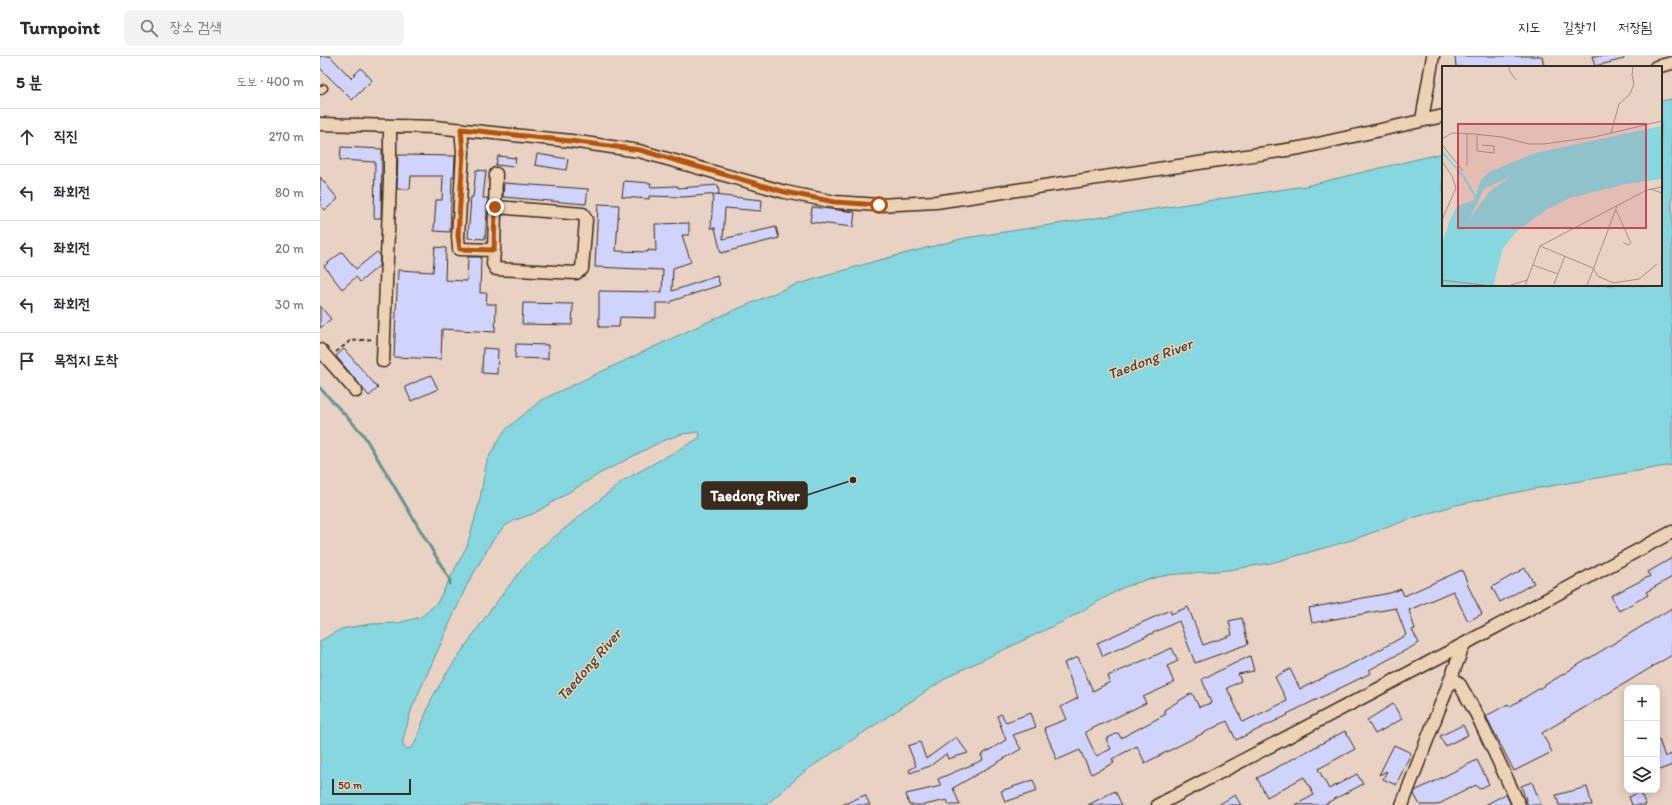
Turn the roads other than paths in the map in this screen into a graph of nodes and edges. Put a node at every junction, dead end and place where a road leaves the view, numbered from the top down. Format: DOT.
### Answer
graph roads {
  1 [pos="1433,56"];
  2 [pos="1672,63"];
  3 [pos="1660,66"];
  4 [pos="1442,116"];
  5 [pos="1422,120"];
  6 [pos="320,124"];
  7 [pos="390,126"];
  8 [pos="461,129"];
  9 [pos="496,174"];
  10 [pos="495,207"];
  11 [pos="494,250"];
  12 [pos="324,354"];
  13 [pos="383,361"];
  14 [pos="356,392"];
  15 [pos="1672,532"];
  16 [pos="1464,644"];
  17 [pos="1452,677"];
  18 [pos="1158,805"];
  19 [pos="1402,805"];
  20 [pos="1519,805"];
  1 -- 5 [label="street"];
  2 -- 3 [label="street"];
  4 -- 5 [label="street"];
  5 -- 8 [label="street"];
  6 -- 7 [label="street"];
  7 -- 8 [label="street"];
  7 -- 13 [label="street"];
  8 -- 11 [label="street"];
  9 -- 10 [label="street"];
  10 -- 11 [label="street"];
  10 -- 11 [label="street"];
  12 -- 14 [label="street"];
  15 -- 16 [label="street"];
  16 -- 17 [label="street"];
  16 -- 18 [label="street"];
  17 -- 19 [label="street"];
  17 -- 20 [label="street"];
}
